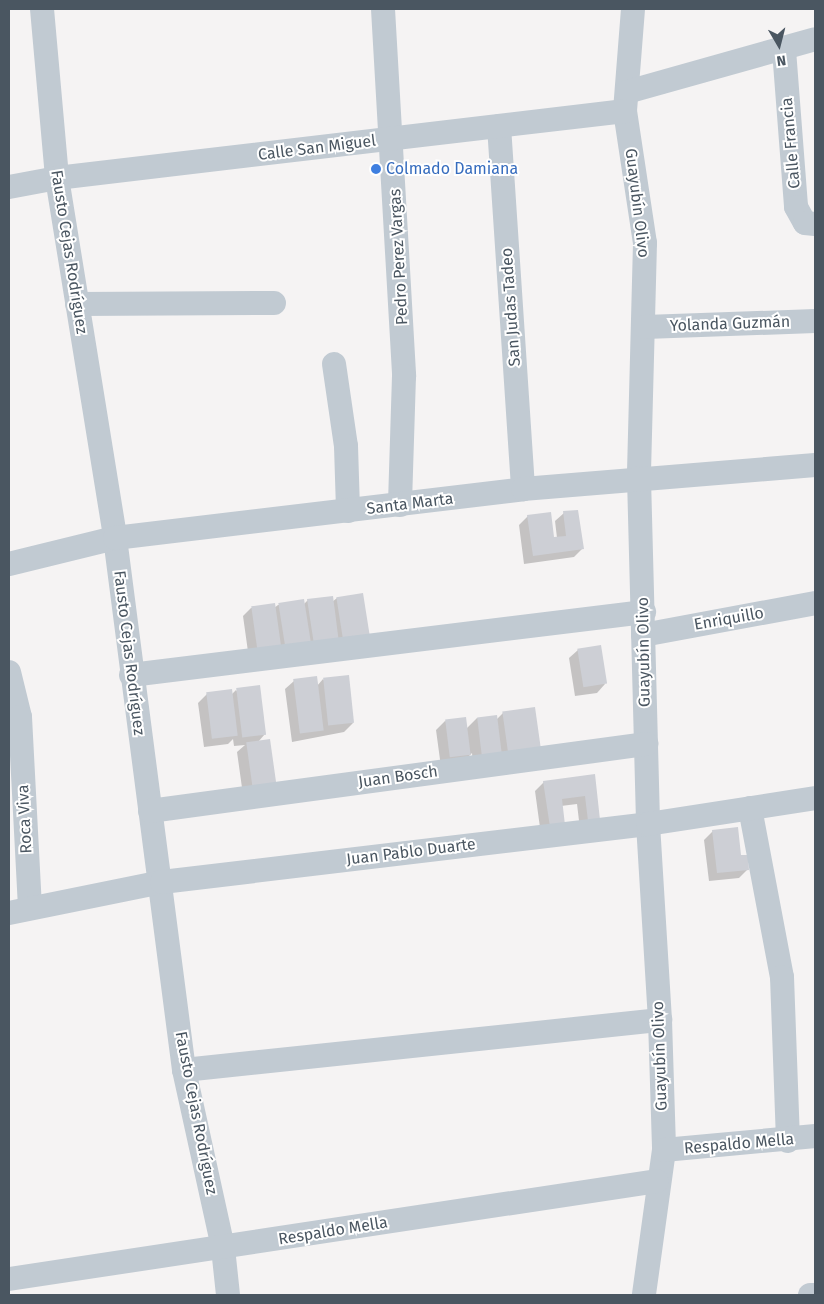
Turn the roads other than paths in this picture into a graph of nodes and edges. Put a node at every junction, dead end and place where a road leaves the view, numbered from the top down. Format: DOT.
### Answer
graph roads {
  1 [pos="42,9"];
  2 [pos="384,9"];
  3 [pos="633,9"];
  4 [pos="815,39"];
  5 [pos="784,50"];
  6 [pos="626,102"];
  7 [pos="499,126"];
  8 [pos="393,140"];
  9 [pos="57,178"];
  10 [pos="9,187"];
  11 [pos="815,224"];
  12 [pos="274,303"];
  13 [pos="77,304"];
  14 [pos="815,321"];
  15 [pos="645,327"];
  16 [pos="334,364"];
  17 [pos="815,465"];
  18 [pos="639,478"];
  19 [pos="523,489"];
  20 [pos="400,505"];
  21 [pos="348,511"];
  22 [pos="115,538"];
  23 [pos="9,564"];
  24 [pos="815,603"];
  25 [pos="644,623"];
  26 [pos="9,672"];
  27 [pos="131,676"];
  28 [pos="14,718"];
  29 [pos="646,744"];
  30 [pos="815,798"];
  31 [pos="750,808"];
  32 [pos="150,811"];
  33 [pos="648,824"];
  34 [pos="162,882"];
  35 [pos="20,910"];
  36 [pos="660,1020"];
  37 [pos="184,1070"];
  38 [pos="815,1136"];
  39 [pos="788,1141"];
  40 [pos="664,1150"];
  41 [pos="658,1181"];
  42 [pos="223,1248"];
  43 [pos="9,1279"];
  44 [pos="228,1295"];
  45 [pos="644,1295"];
  46 [pos="810,1295"];
  47 [pos="815,1295"];
  1 -- 9 [label="street, Fausto Cejas Rodríguez"];
  2 -- 8 [label="street, Pedro Perez Vargas"];
  3 -- 6 [label="street, Guayubín Olivo"];
  4 -- 5 [label="street, Calle San Miguel"];
  5 -- 6 [label="street, Calle San Miguel"];
  5 -- 11 [label="street, Calle Francia"];
  6 -- 7 [label="street, Calle San Miguel"];
  6 -- 15 [label="street, Guayubín Olivo"];
  7 -- 8 [label="street, Calle San Miguel"];
  7 -- 19 [label="street, San Judas Tadeo"];
  8 -- 9 [label="street, Calle San Miguel"];
  8 -- 20 [label="street, Pedro Perez Vargas"];
  9 -- 10 [label="street, Calle San Miguel"];
  9 -- 13 [label="street, Fausto Cejas Rodríguez"];
  12 -- 13 [label="street"];
  13 -- 22 [label="street, Fausto Cejas Rodríguez"];
  14 -- 15 [label="street, Yolanda Guzmán"];
  15 -- 18 [label="street, Guayubín Olivo"];
  16 -- 21 [label="street"];
  17 -- 18 [label="street, Santa Marta"];
  18 -- 19 [label="street, Santa Marta"];
  18 -- 25 [label="street, Guayubín Olivo"];
  19 -- 20 [label="street, Santa Marta"];
  20 -- 21 [label="street, Santa Marta"];
  21 -- 22 [label="street, Santa Marta"];
  22 -- 23 [label="street, Santa Marta"];
  22 -- 27 [label="street, Fausto Cejas Rodríguez"];
  24 -- 25 [label="street, Enriquillo"];
  25 -- 27 [label="street, Enriquillo"];
  25 -- 29 [label="street, Guayubín Olivo"];
  26 -- 28 [label="street, Roca Viva"];
  27 -- 32 [label="street, Fausto Cejas Rodríguez"];
  28 -- 35 [label="street, Roca Viva"];
  29 -- 32 [label="street, Juan Bosch"];
  29 -- 33 [label="street, Guayubín Olivo"];
  30 -- 31 [label="street, Juan Pablo Duarte"];
  31 -- 33 [label="street, Juan Pablo Duarte"];
  31 -- 39 [label="street"];
  32 -- 34 [label="street, Fausto Cejas Rodríguez"];
  33 -- 34 [label="street, Juan Pablo Duarte"];
  33 -- 36 [label="street, Guayubín Olivo"];
  34 -- 35 [label="street, Juan Pablo Duarte"];
  34 -- 37 [label="street, Fausto Cejas Rodríguez"];
  36 -- 37 [label="street"];
  36 -- 40 [label="street, Guayubín Olivo"];
  37 -- 42 [label="street, Fausto Cejas Rodríguez"];
  38 -- 39 [label="street, Respaldo Mella"];
  39 -- 40 [label="street, Respaldo Mella"];
  40 -- 41 [label="street, Guayubín Olivo"];
  41 -- 42 [label="street, Respaldo Mella"];
  41 -- 45 [label="street, Guayubín Olivo"];
  42 -- 43 [label="street, Respaldo Mella"];
  42 -- 44 [label="street, Fausto Cejas Rodríguez"];
  46 -- 47 [label="street"];
}
